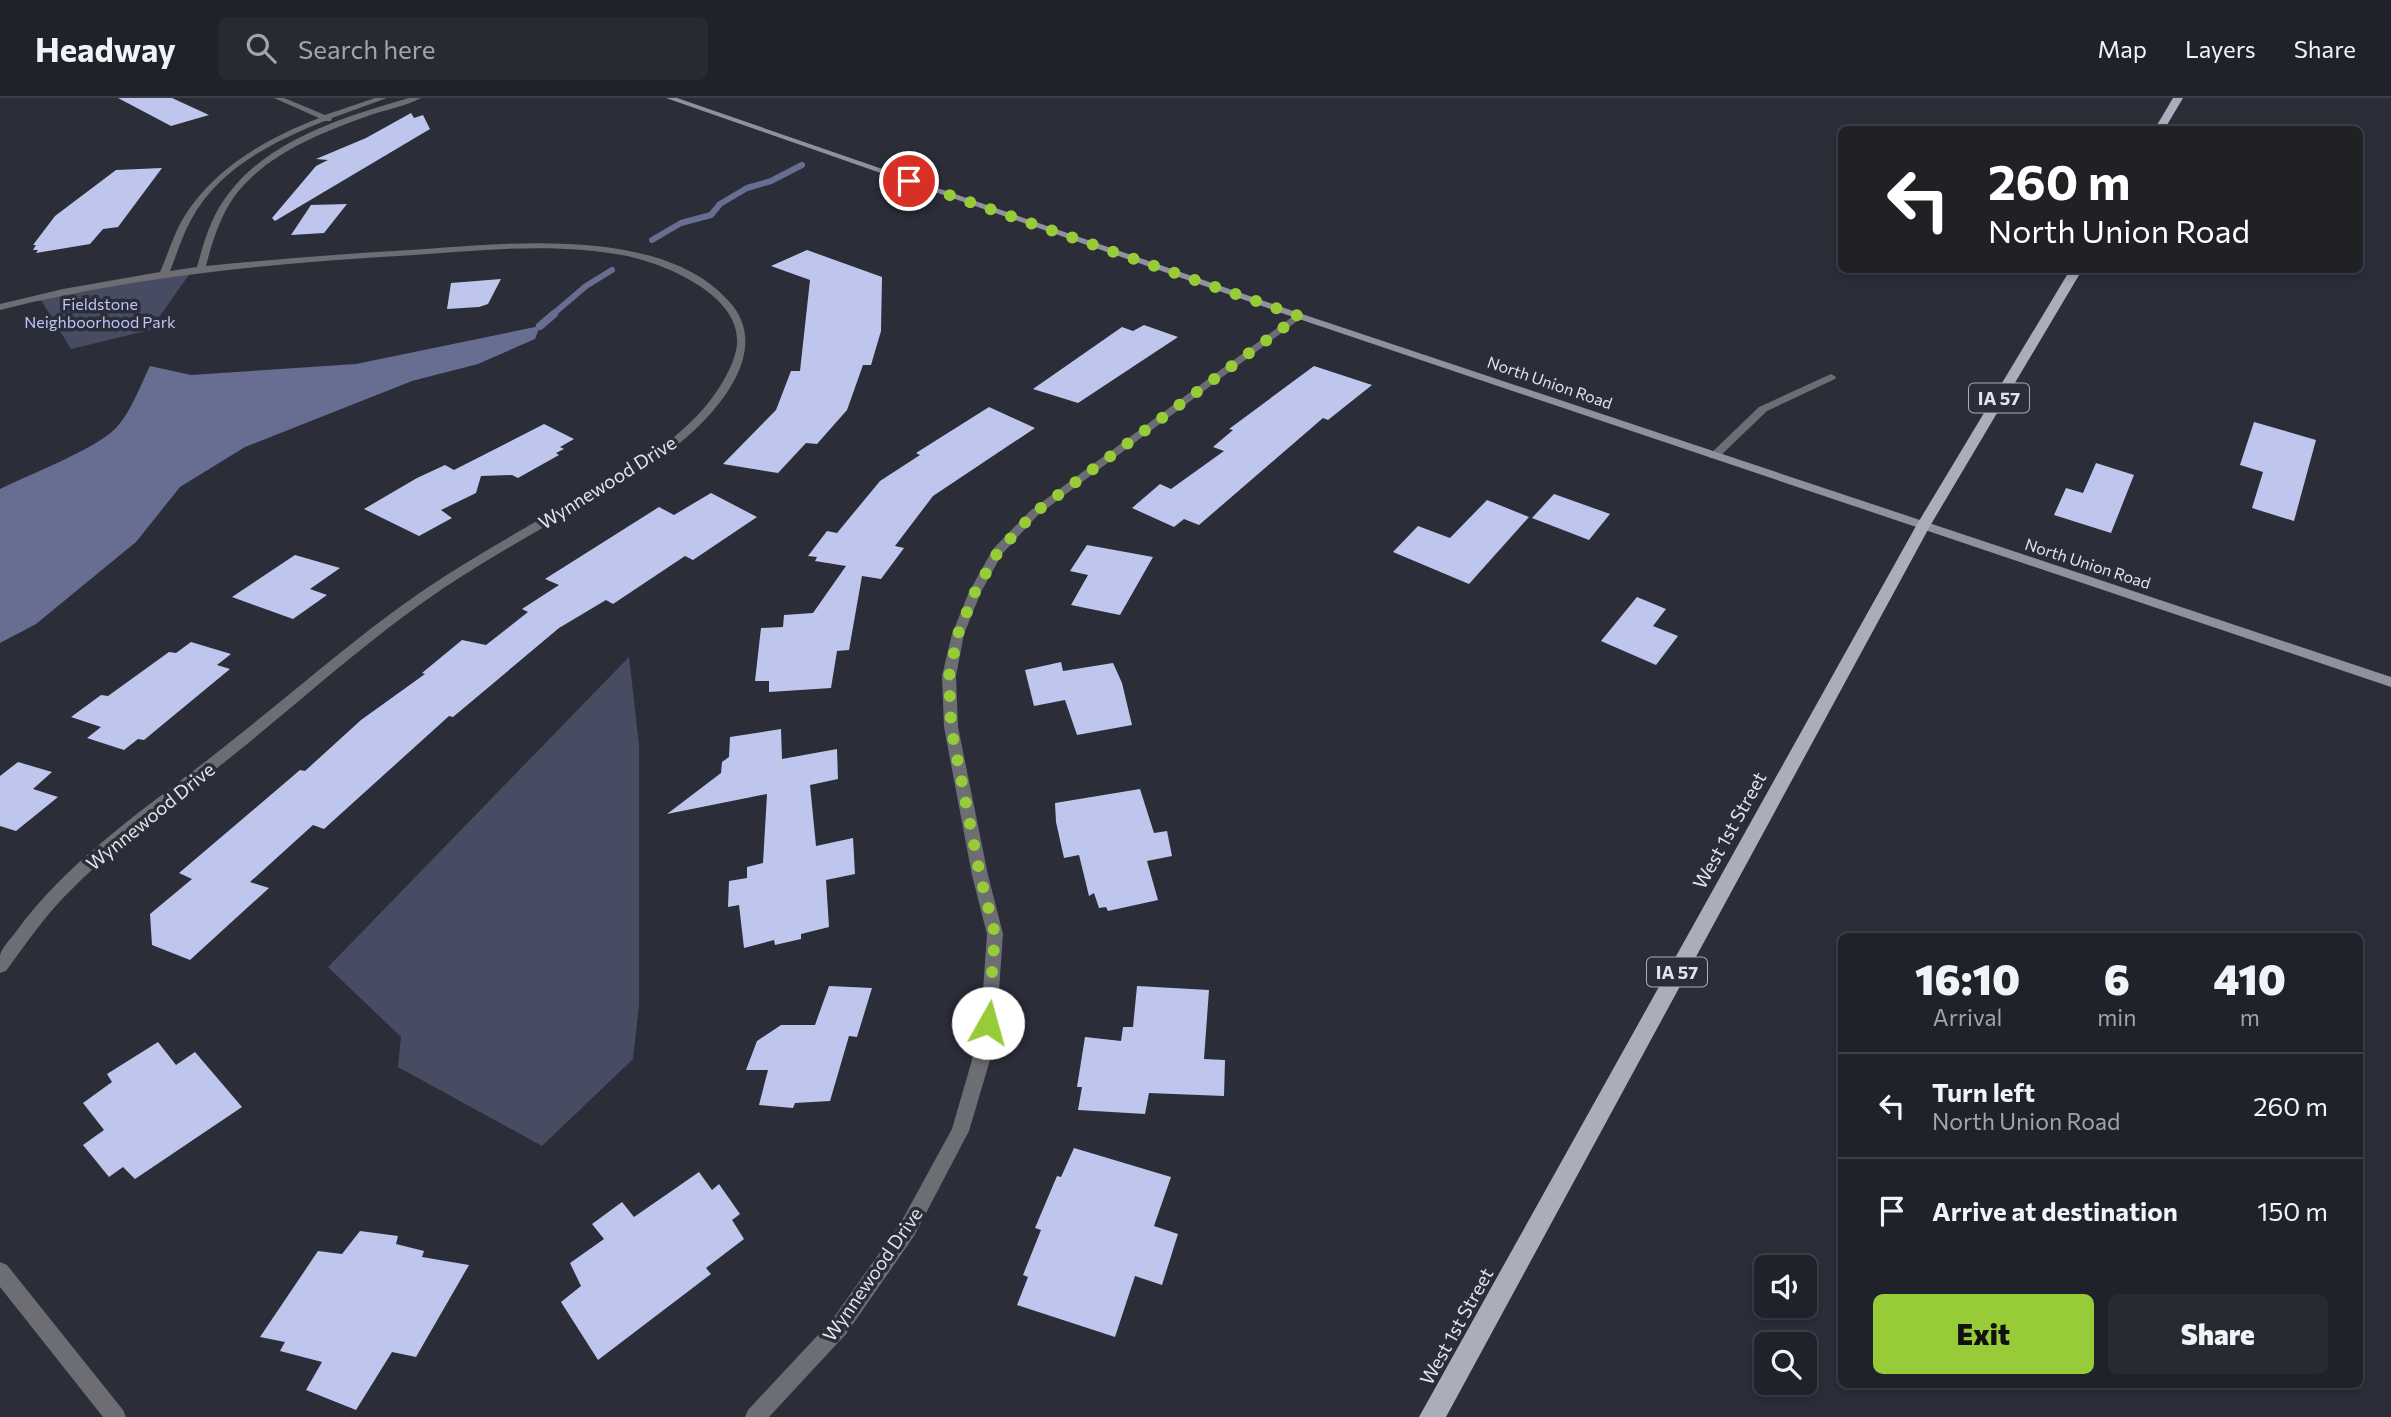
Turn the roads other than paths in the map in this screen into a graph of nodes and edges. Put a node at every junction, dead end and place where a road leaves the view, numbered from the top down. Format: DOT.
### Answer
graph roads {
  1 [pos="278,98"];
  2 [pos="383,98"];
  3 [pos="417,98"];
  4 [pos="670,98"];
  5 [pos="2178,98"];
  6 [pos="325,118"];
  7 [pos="342,123"];
  8 [pos="2161,126"];
  9 [pos="201,268"];
  10 [pos="165,272"];
  11 [pos="2074,273"];
  12 [pos="0,307"];
  13 [pos="1299,316"];
  14 [pos="1831,377"];
  15 [pos="1714,456"];
  16 [pos="1923,526"];
  17 [pos="2391,682"];
  18 [pos="0,966"];
  19 [pos="0,1272"];
  20 [pos="116,1417"];
  21 [pos="755,1417"];
  22 [pos="1432,1417"];
  1 -- 6 [label="street"];
  2 -- 6 [label="street"];
  3 -- 7 [label="street"];
  4 -- 13 [label="main road, North Union Road"];
  5 -- 8 [label="main road"];
  6 -- 7 [label="street"];
  6 -- 10 [label="street"];
  7 -- 9 [label="street"];
  9 -- 10 [label="street, Wynnewood Drive"];
  9 -- 18 [label="street, Wynnewood Drive"];
  10 -- 12 [label="street, Wynnewood Drive"];
  11 -- 16 [label="main road, West 1st Street / IA 57"];
  13 -- 15 [label="main road, North Union Road"];
  13 -- 21 [label="street, Wynnewood Drive"];
  14 -- 15 [label="street"];
  15 -- 16 [label="main road, North Union Road"];
  16 -- 17 [label="main road, North Union Road"];
  16 -- 22 [label="main road, West 1st Street / IA 57"];
  19 -- 20 [label="street"];
}
